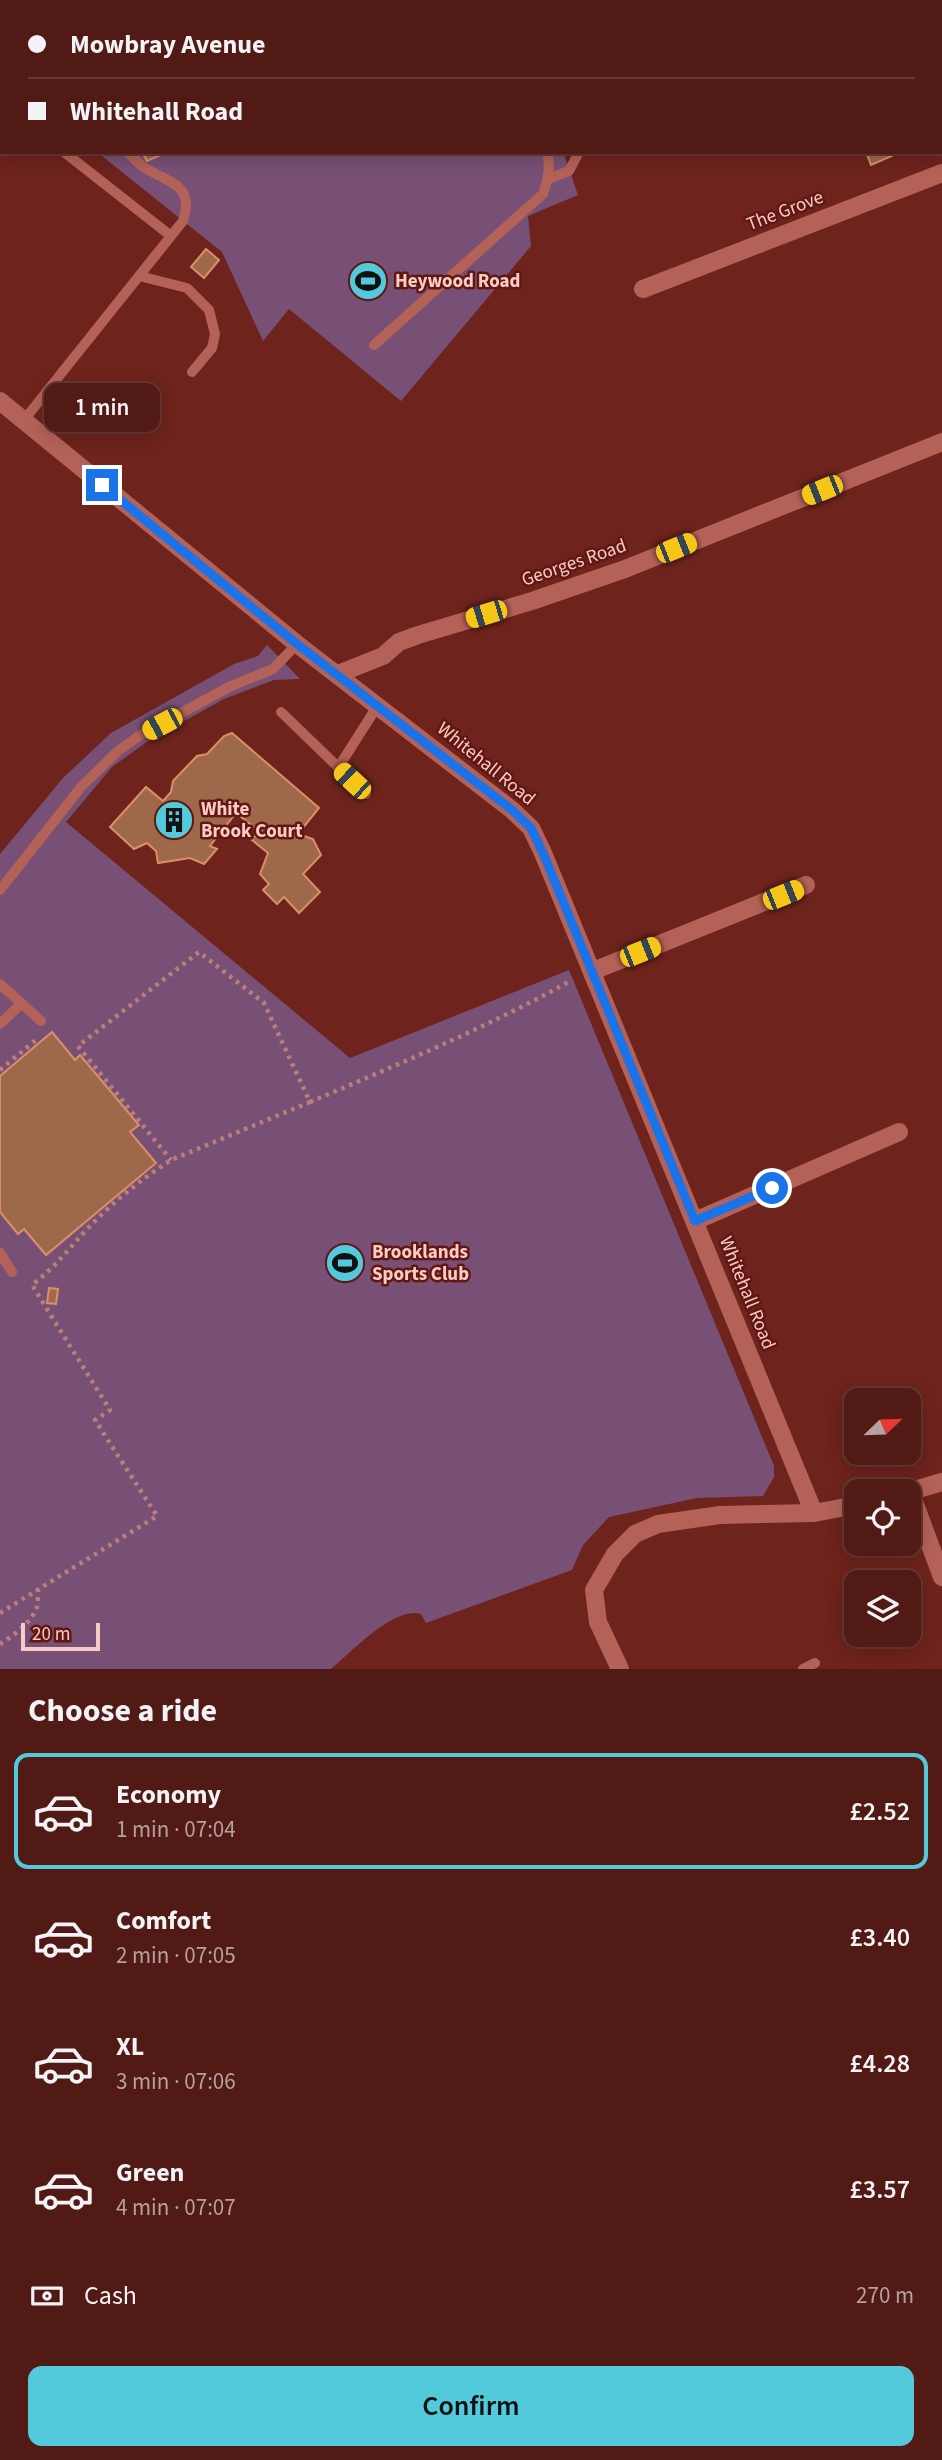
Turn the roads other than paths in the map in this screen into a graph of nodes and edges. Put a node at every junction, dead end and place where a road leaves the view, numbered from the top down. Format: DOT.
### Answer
graph roads {
  1 [pos="67,154"];
  2 [pos="130,154"];
  3 [pos="548,154"];
  4 [pos="577,156"];
  5 [pos="942,173"];
  6 [pos="548,179"];
  7 [pos="171,236"];
  8 [pos="139,276"];
  9 [pos="643,289"];
  10 [pos="374,345"];
  11 [pos="192,372"];
  12 [pos="0,401"];
  13 [pos="24,420"];
  14 [pos="942,442"];
  15 [pos="297,644"];
  16 [pos="338,674"];
  17 [pos="378,705"];
  18 [pos="281,712"];
  19 [pos="338,768"];
  20 [pos="366,794"];
  21 [pos="806,885"];
  22 [pos="0,890"];
  23 [pos="593,971"];
  24 [pos="0,984"];
  25 [pos="21,1004"];
  26 [pos="41,1021"];
  27 [pos="0,1024"];
  28 [pos="899,1132"];
  29 [pos="695,1221"];
  30 [pos="0,1253"];
  31 [pos="12,1272"];
  32 [pos="942,1482"];
  33 [pos="921,1488"];
  34 [pos="844,1507"];
  35 [pos="814,1513"];
  36 [pos="921,1523"];
  37 [pos="942,1577"];
  38 [pos="815,1662"];
  39 [pos="620,1669"];
  40 [pos="803,1669"];
  1 -- 7 [label="lane"];
  2 -- 7 [label="lane"];
  3 -- 6 [label="lane"];
  4 -- 6 [label="lane"];
  5 -- 9 [label="street, The Grove"];
  6 -- 10 [label="lane"];
  7 -- 8 [label="lane"];
  8 -- 11 [label="lane"];
  8 -- 13 [label="lane"];
  12 -- 13 [label="street, Whitehall Road"];
  13 -- 15 [label="street, Whitehall Road"];
  14 -- 16 [label="street, Georges Road"];
  15 -- 16 [label="street, Whitehall Road"];
  15 -- 22 [label="lane"];
  16 -- 17 [label="street, Whitehall Road"];
  17 -- 19 [label="lane"];
  17 -- 23 [label="street, Whitehall Road"];
  18 -- 19 [label="lane"];
  19 -- 20 [label="lane"];
  21 -- 23 [label="street"];
  23 -- 29 [label="street, Whitehall Road"];
  24 -- 25 [label="lane"];
  25 -- 26 [label="lane"];
  25 -- 27 [label="lane"];
  28 -- 29 [label="street"];
  29 -- 35 [label="street, Whitehall Road"];
  30 -- 31 [label="lane"];
  32 -- 33 [label="street"];
  34 -- 35 [label="street"];
  35 -- 39 [label="street"];
  36 -- 37 [label="street"];
  38 -- 40 [label="lane"];
}
